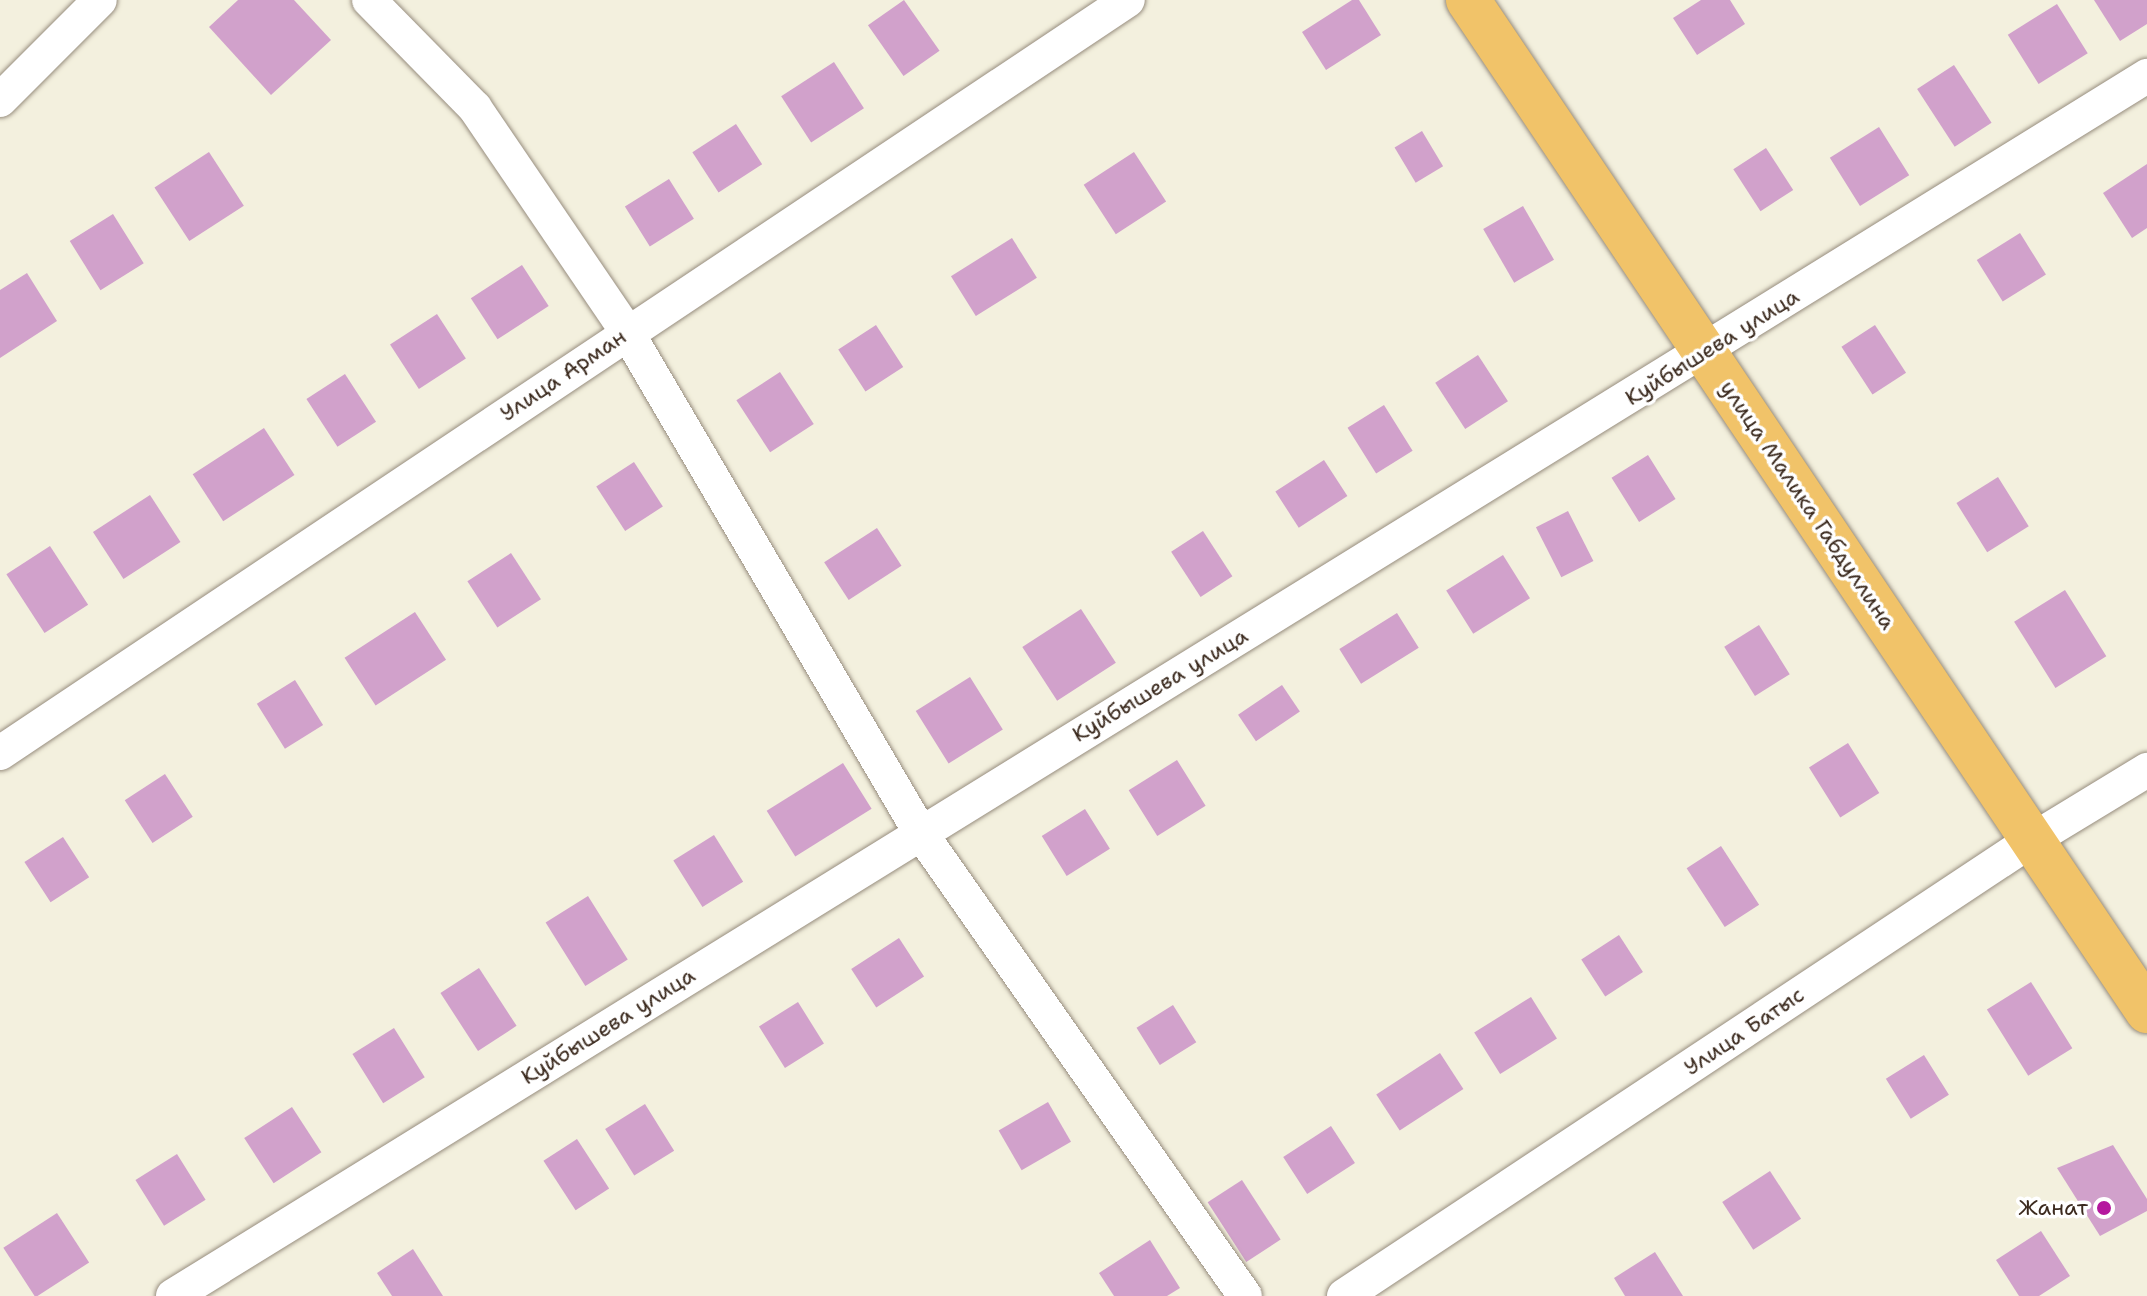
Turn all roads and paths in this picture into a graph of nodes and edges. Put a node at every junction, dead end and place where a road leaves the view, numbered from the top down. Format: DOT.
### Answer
graph roads {
  1 [pos="100,0"];
  2 [pos="369,0"];
  3 [pos="1128,0"];
  4 [pos="1468,0"];
  5 [pos="2147,76"];
  6 [pos="0,100"];
  7 [pos="627,332"];
  8 [pos="1705,352"];
  9 [pos="0,753"];
  10 [pos="2147,770"];
  11 [pos="920,832"];
  12 [pos="2032,840"];
  13 [pos="2147,1011"];
  14 [pos="173,1296"];
  15 [pos="1245,1296"];
  16 [pos="1344,1296"];
  1 -- 6 [label="street"];
  2 -- 7 [label="street"];
  3 -- 7 [label="street, Улица Арман"];
  4 -- 8 [label="main road, улица Малика Габдуллина"];
  5 -- 8 [label="street, Куйбышева улица"];
  7 -- 9 [label="street, Улица Арман"];
  7 -- 11 [label="street"];
  8 -- 11 [label="street, Куйбышева улица"];
  8 -- 12 [label="main road, улица Малика Габдуллина"];
  10 -- 12 [label="street, Улица Батыс"];
  11 -- 14 [label="street, Куйбышева улица"];
  11 -- 15 [label="street"];
  12 -- 13 [label="main road, улица Малика Габдуллина"];
  12 -- 16 [label="street, Улица Батыс"];
}
